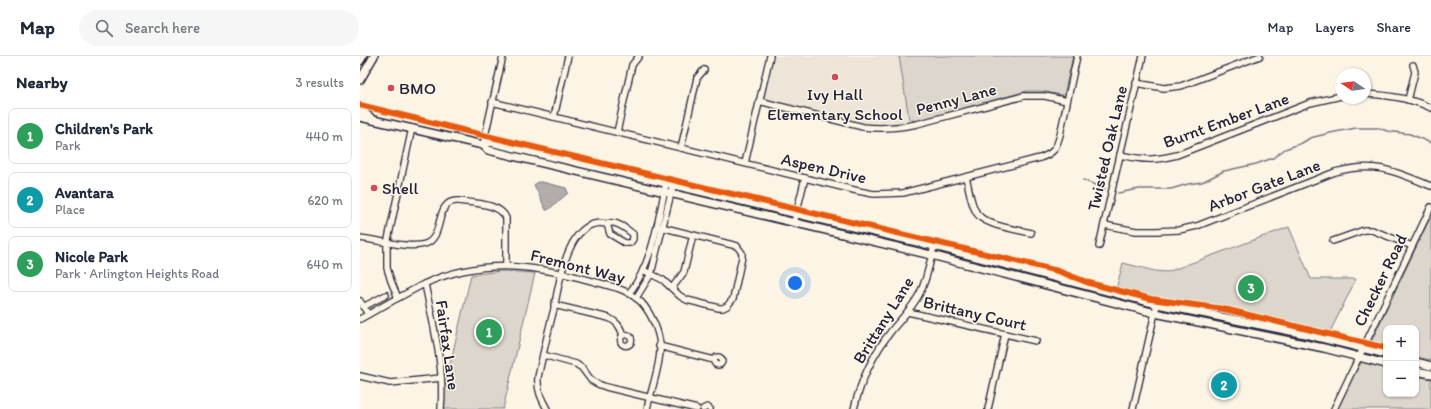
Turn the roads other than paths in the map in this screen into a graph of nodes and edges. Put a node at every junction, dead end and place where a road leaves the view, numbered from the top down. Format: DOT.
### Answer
graph roads {
  1 [pos="363,56"];
  2 [pos="374,56"];
  3 [pos="503,56"];
  4 [pos="568,56"];
  5 [pos="639,56"];
  6 [pos="770,56"];
  7 [pos="1077,56"];
  8 [pos="1143,56"];
  9 [pos="1260,56"];
  10 [pos="360,62"];
  11 [pos="1413,65"];
  12 [pos="704,70"];
  13 [pos="360,80"];
  14 [pos="1136,83"];
  15 [pos="1371,94"];
  16 [pos="1335,97"];
  17 [pos="1408,100"];
  18 [pos="759,101"];
  19 [pos="1067,101"];
  20 [pos="492,102"];
  21 [pos="1431,108"];
  22 [pos="360,110"];
  23 [pos="360,116"];
  24 [pos="554,118"];
  25 [pos="375,120"];
  26 [pos="360,122"];
  27 [pos="412,128"];
  28 [pos="617,132"];
  29 [pos="482,145"];
  30 [pos="681,148"];
  31 [pos="1120,155"];
  32 [pos="745,163"];
  33 [pos="966,177"];
  34 [pos="805,178"];
  35 [pos="669,184"];
  36 [pos="1431,186"];
  37 [pos="668,193"];
  38 [pos="1431,207"];
  39 [pos="796,214"];
  40 [pos="794,223"];
  41 [pos="607,224"];
  42 [pos="1104,225"];
  43 [pos="657,226"];
  44 [pos="663,228"];
  45 [pos="868,231"];
  46 [pos="836,233"];
  47 [pos="1031,233"];
  48 [pos="693,235"];
  49 [pos="360,238"];
  50 [pos="1333,241"];
  51 [pos="387,242"];
  52 [pos="934,246"];
  53 [pos="1099,246"];
  54 [pos="1412,246"];
  55 [pos="931,255"];
  56 [pos="506,266"];
  57 [pos="644,270"];
  58 [pos="561,274"];
  59 [pos="651,274"];
  60 [pos="425,284"];
  61 [pos="672,288"];
  62 [pos="629,293"];
  63 [pos="386,295"];
  64 [pos="398,298"];
  65 [pos="636,298"];
  66 [pos="360,301"];
  67 [pos="1157,304"];
  68 [pos="554,305"];
  69 [pos="363,307"];
  70 [pos="908,312"];
  71 [pos="1155,313"];
  72 [pos="368,314"];
  73 [pos="360,319"];
  74 [pos="1005,334"];
  75 [pos="623,335"];
  76 [pos="1036,341"];
  77 [pos="660,346"];
  78 [pos="1363,348"];
  79 [pos="1383,353"];
  80 [pos="543,355"];
  81 [pos="1360,357"];
  82 [pos="714,360"];
  83 [pos="1383,363"];
  84 [pos="1419,363"];
  85 [pos="1431,366"];
  86 [pos="1419,372"];
  87 [pos="1431,374"];
  88 [pos="360,376"];
  89 [pos="441,378"];
  90 [pos="649,398"];
  91 [pos="441,409"];
  92 [pos="547,409"];
  93 [pos="647,409"];
  94 [pos="698,409"];
  95 [pos="703,409"];
  96 [pos="710,409"];
  97 [pos="854,409"];
  98 [pos="988,409"];
  99 [pos="1133,409"];
  100 [pos="1334,409"];
  1 -- 10 [label="main road"];
  2 -- 13 [label="main road"];
  3 -- 20 [label="street"];
  4 -- 24 [label="street"];
  5 -- 28 [label="street"];
  6 -- 18 [label="street"];
  7 -- 19 [label="street, Aspen Drive"];
  8 -- 14 [label="street, Twisted Oak Lane"];
  9 -- 14 [label="street"];
  11 -- 17 [label="street"];
  12 -- 30 [label="street"];
  14 -- 31 [label="street, Twisted Oak Lane"];
  15 -- 17 [label="street"];
  16 -- 31 [label="street, Burnt Ember Lane"];
  17 -- 21 [label="street"];
  18 -- 19 [label="street, Penny Lane"];
  18 -- 32 [label="street"];
  19 -- 33 [label="street, Aspen Drive"];
  20 -- 24 [label="street, Aspen Drive"];
  20 -- 29 [label="street"];
  22 -- 25 [label="main road"];
  23 -- 25 [label="main road"];
  24 -- 28 [label="street, Aspen Drive"];
  25 -- 26 [label="main road"];
  25 -- 27 [label="main road"];
  27 -- 29 [label="main road"];
  27 -- 51 [label="street"];
  28 -- 30 [label="street, Aspen Drive"];
  29 -- 35 [label="main road"];
  29 -- 37 [label="main road"];
  30 -- 32 [label="street, Aspen Drive"];
  31 -- 42 [label="street, Twisted Oak Lane"];
  32 -- 34 [label="street, Aspen Drive"];
  33 -- 34 [label="street, Aspen Drive"];
  33 -- 47 [label="street"];
  34 -- 39 [label="street"];
  35 -- 37 [label="street"];
  35 -- 39 [label="main road"];
  36 -- 42 [label="street, Arbor Gate Lane"];
  37 -- 40 [label="main road"];
  37 -- 43 [label="street"];
  37 -- 44 [label="street"];
  38 -- 54 [label="street, Checker Road"];
  39 -- 40 [label="street"];
  39 -- 45 [label="main road"];
  40 -- 46 [label="main road"];
  41 -- 41 [label="street"];
  41 -- 58 [label="street"];
  42 -- 53 [label="street, Twisted Oak Lane"];
  43 -- 44 [label="street"];
  43 -- 57 [label="street"];
  44 -- 48 [label="street"];
  44 -- 59 [label="street"];
  45 -- 46 [label="main road"];
  45 -- 52 [label="main road"];
  46 -- 55 [label="main road"];
  48 -- 61 [label="street"];
  48 -- 61 [label="street"];
  49 -- 51 [label="street"];
  50 -- 54 [label="street"];
  51 -- 56 [label="street"];
  51 -- 64 [label="street"];
  52 -- 55 [label="street, Brittany Lane"];
  52 -- 67 [label="main road"];
  54 -- 78 [label="street, Checker Road"];
  55 -- 70 [label="street, Brittany Lane"];
  55 -- 71 [label="main road"];
  56 -- 58 [label="street, Fremont Way"];
  56 -- 60 [label="street, Fremont Way"];
  57 -- 59 [label="street"];
  57 -- 62 [label="street"];
  58 -- 62 [label="street, Fremont Way"];
  58 -- 68 [label="street"];
  59 -- 61 [label="street"];
  59 -- 65 [label="street"];
  60 -- 64 [label="street, Fremont Way"];
  60 -- 89 [label="street, Fairfax Lane"];
  62 -- 65 [label="street, Fremont Way"];
  63 -- 69 [label="street"];
  64 -- 72 [label="street, Fremont Way"];
  65 -- 77 [label="street, Fremont Way"];
  66 -- 69 [label="street"];
  67 -- 71 [label="street"];
  67 -- 78 [label="main road"];
  68 -- 75 [label="street"];
  68 -- 80 [label="street"];
  69 -- 72 [label="street"];
  70 -- 74 [label="street, Brittany Court"];
  70 -- 97 [label="street, Brittany Lane"];
  71 -- 81 [label="main road"];
  71 -- 99 [label="street"];
  72 -- 73 [label="street, Fremont Way"];
  74 -- 76 [label="street, Brittany Court"];
  74 -- 98 [label="street"];
  77 -- 82 [label="street"];
  77 -- 90 [label="street, Fremont Way"];
  78 -- 79 [label="main road"];
  78 -- 81 [label="street, Checker Road"];
  80 -- 90 [label="street"];
  80 -- 92 [label="street"];
  81 -- 83 [label="main road"];
  81 -- 100 [label="street, Checker Road"];
  84 -- 85 [label="main road"];
  86 -- 87 [label="main road"];
  88 -- 89 [label="street"];
  89 -- 91 [label="street, Fairfax Lane"];
  90 -- 93 [label="street, Fremont Way"];
  90 -- 94 [label="street"];
  95 -- 96 [label="street"];
}
